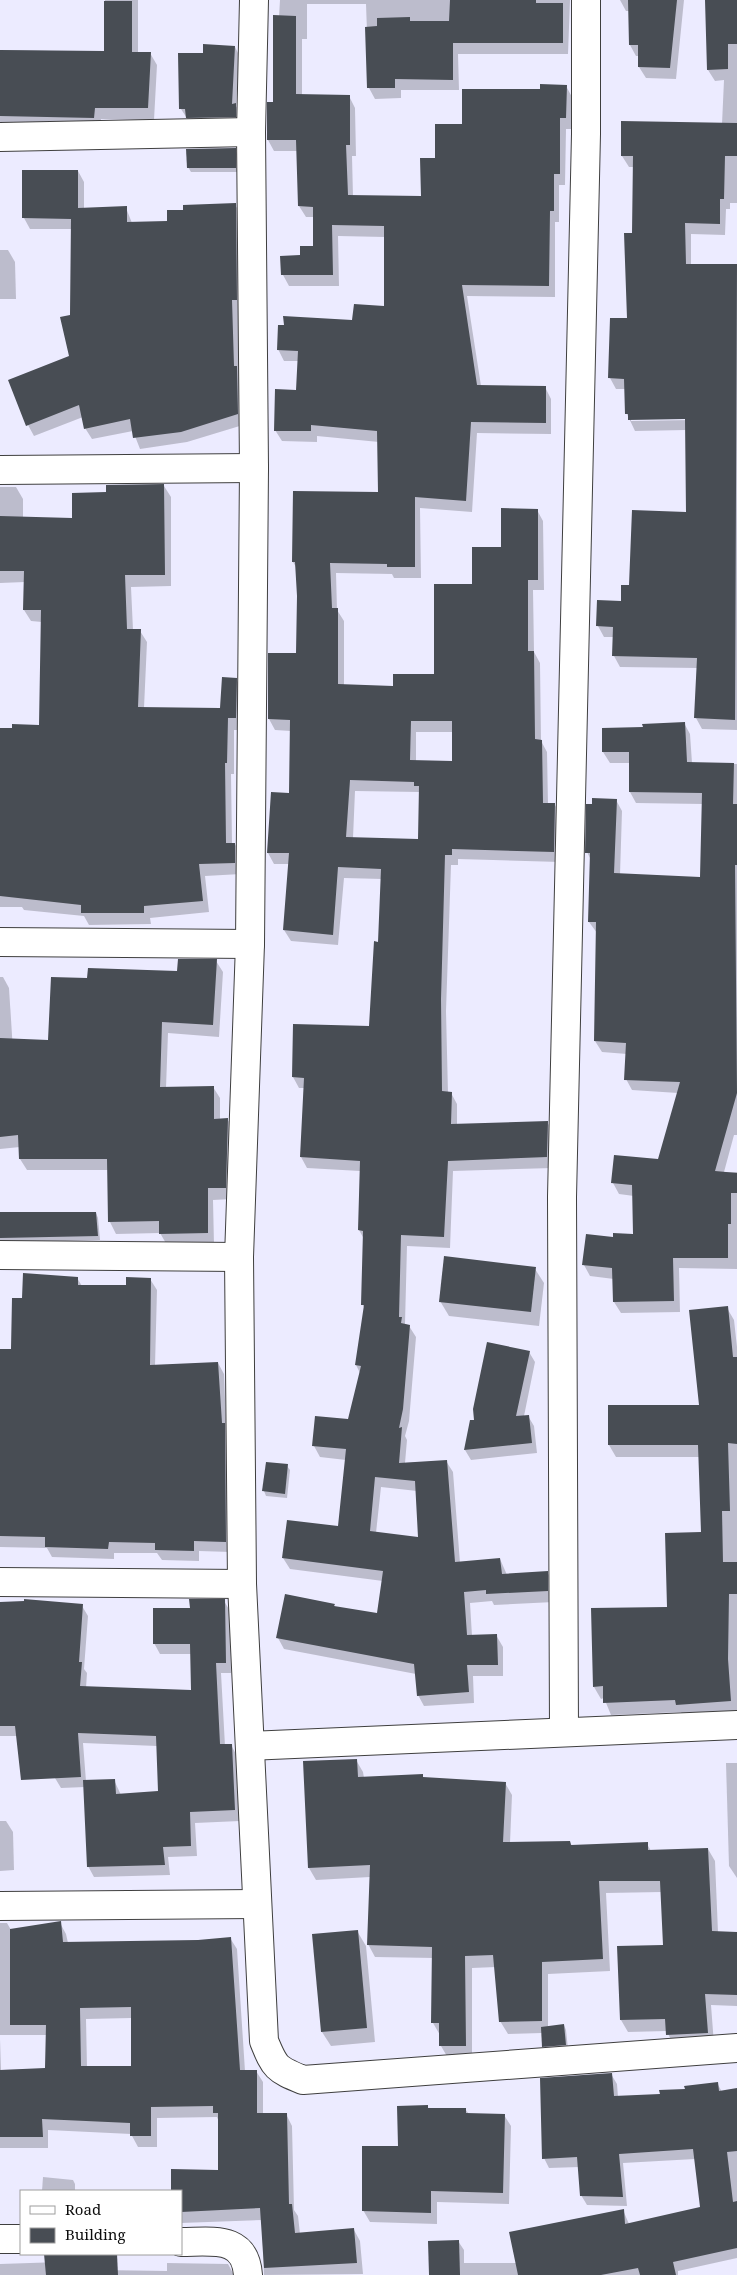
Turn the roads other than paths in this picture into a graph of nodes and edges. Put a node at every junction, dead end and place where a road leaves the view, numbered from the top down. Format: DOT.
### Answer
graph roads {
  1 [pos="254,0"];
  2 [pos="586,0"];
  3 [pos="251,132"];
  4 [pos="0,138"];
  5 [pos="254,468"];
  6 [pos="0,470"];
  7 [pos="0,942"];
  8 [pos="250,944"];
  9 [pos="0,1254"];
  10 [pos="239,1257"];
  11 [pos="0,1582"];
  12 [pos="242,1584"];
  13 [pos="737,1725"];
  14 [pos="564,1732"];
  15 [pos="250,1746"];
  16 [pos="257,1904"];
  17 [pos="0,1906"];
  18 [pos="737,2048"];
  19 [pos="0,2239"];
  20 [pos="20,2239"];
  21 [pos="182,2242"];
  22 [pos="248,2275"];
  1 -- 3 [label="street"];
  2 -- 14 [label="street"];
  3 -- 4 [label="street"];
  3 -- 5 [label="street"];
  5 -- 6 [label="street"];
  5 -- 8 [label="street"];
  7 -- 8 [label="street"];
  8 -- 10 [label="street"];
  9 -- 10 [label="street"];
  10 -- 12 [label="street"];
  11 -- 12 [label="street"];
  12 -- 15 [label="street"];
  13 -- 14 [label="street"];
  14 -- 15 [label="street"];
  15 -- 16 [label="street"];
  16 -- 17 [label="street"];
  16 -- 18 [label="street"];
  19 -- 20 [label="street"];
  21 -- 22 [label="street"];
}
